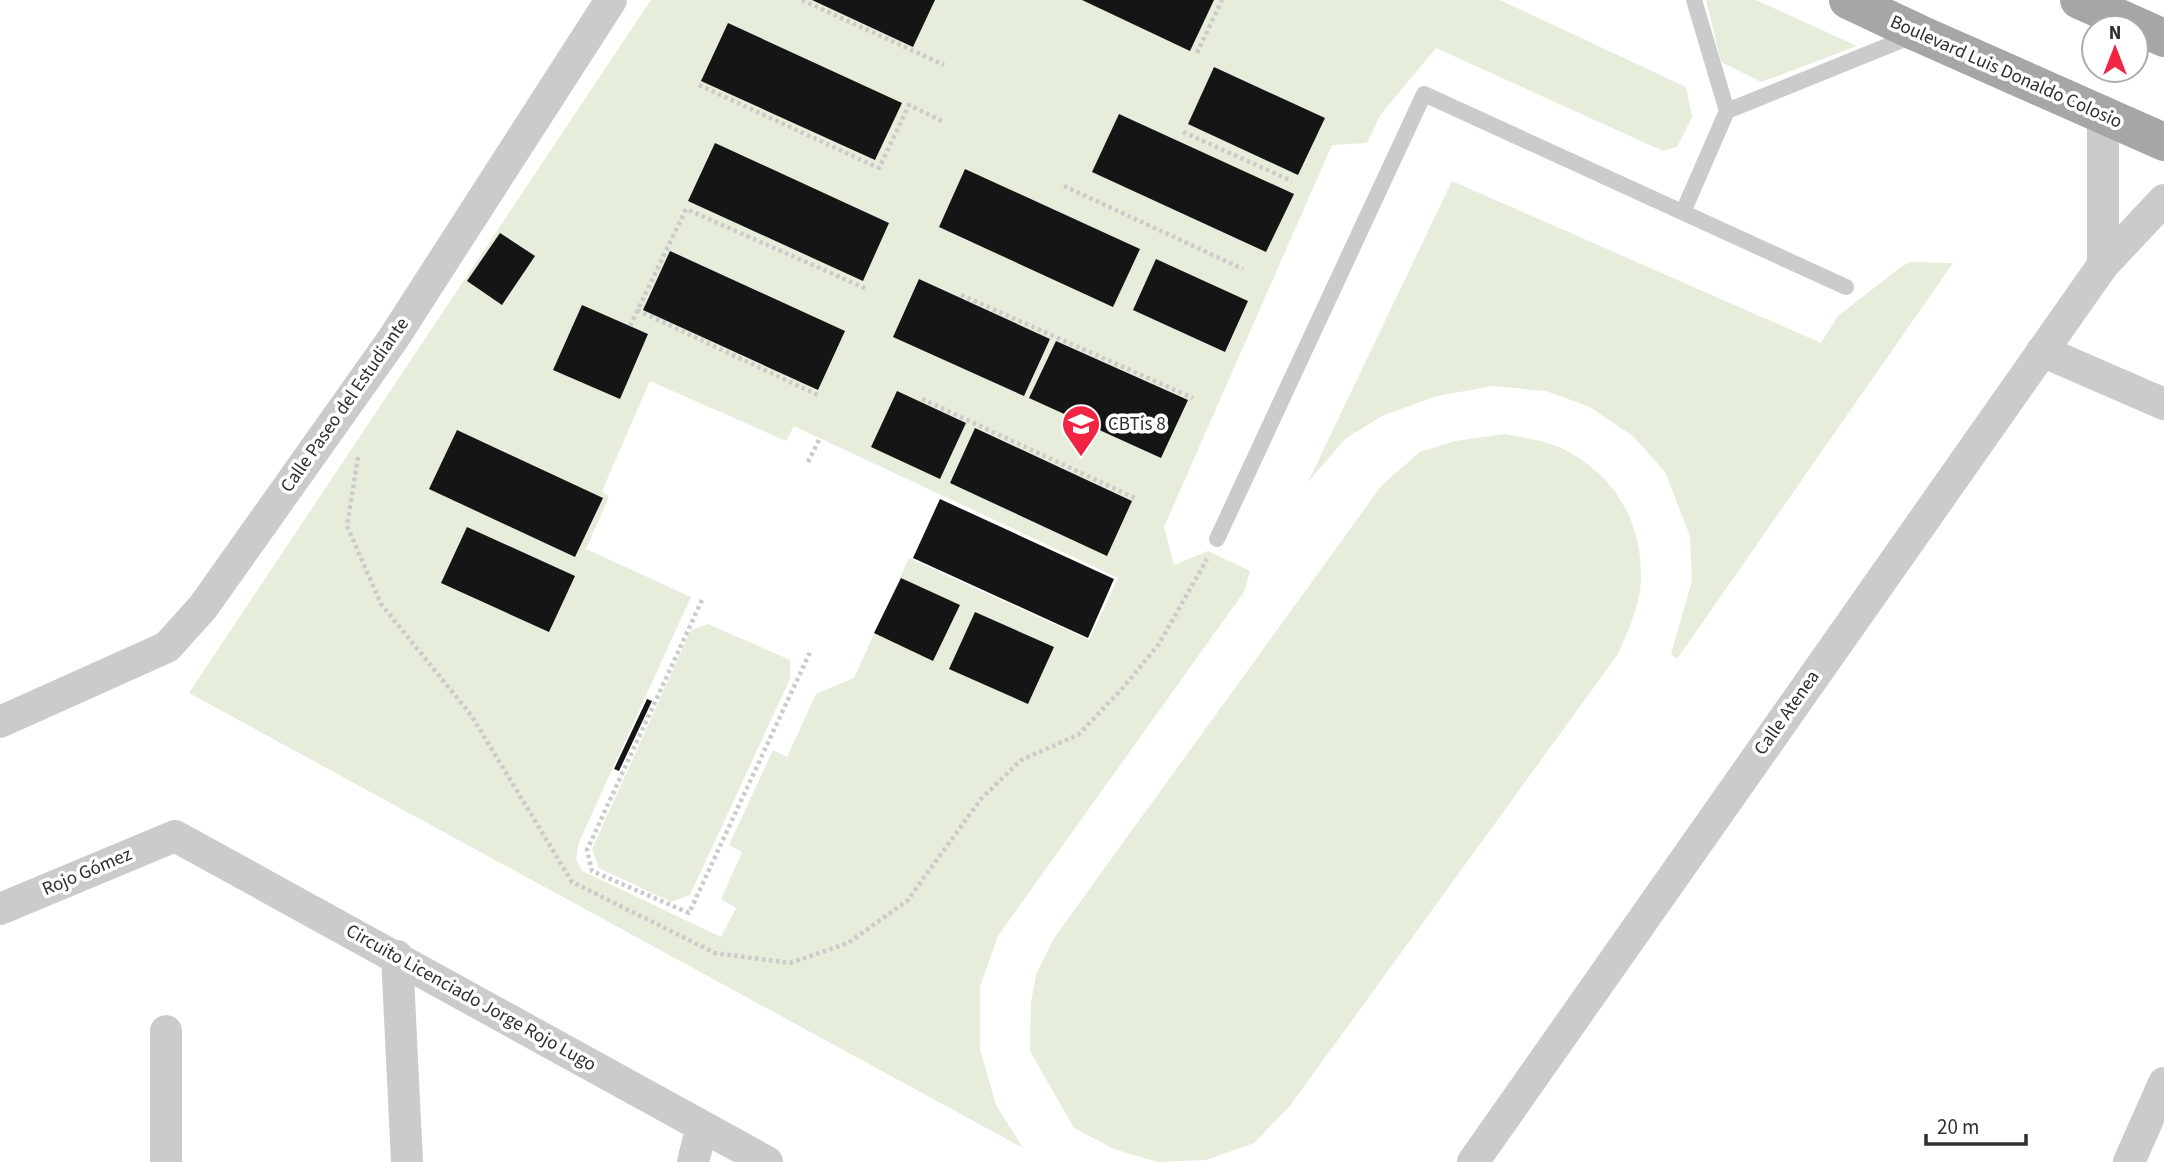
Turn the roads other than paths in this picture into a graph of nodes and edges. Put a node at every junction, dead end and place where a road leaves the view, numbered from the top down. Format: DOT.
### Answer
graph roads {
  1 [pos="611,0"];
  2 [pos="1694,0"];
  3 [pos="1848,0"];
  4 [pos="2080,0"];
  5 [pos="1918,33"];
  6 [pos="2164,38"];
  7 [pos="1727,111"];
  8 [pos="2103,115"];
  9 [pos="2164,142"];
  10 [pos="2164,200"];
  11 [pos="1683,212"];
  12 [pos="2103,265"];
  13 [pos="1846,287"];
  14 [pos="2042,351"];
  15 [pos="2164,404"];
  16 [pos="1217,539"];
  17 [pos="0,722"];
  18 [pos="175,836"];
  19 [pos="0,909"];
  20 [pos="397,956"];
  21 [pos="166,1031"];
  22 [pos="2164,1083"];
  23 [pos="702,1126"];
  24 [pos="1485,1158"];
  25 [pos="166,1162"];
  26 [pos="407,1162"];
  27 [pos="693,1162"];
  28 [pos="767,1162"];
  29 [pos="2129,1162"];
  1 -- 17 [label="street, Calle Paseo del Estudiante"];
  2 -- 7 [label="lane"];
  3 -- 5 [label="main road, Boulevard Luis Donaldo Colosio"];
  4 -- 6 [label="main road"];
  5 -- 7 [label="lane"];
  5 -- 8 [label="main road, Boulevard Luis Donaldo Colosio"];
  7 -- 11 [label="lane"];
  8 -- 9 [label="main road, Boulevard Luis Donaldo Colosio"];
  8 -- 12 [label="street"];
  10 -- 12 [label="street, Calle Atenea"];
  11 -- 13 [label="lane"];
  11 -- 16 [label="lane"];
  12 -- 14 [label="street, Calle Atenea"];
  14 -- 15 [label="street"];
  14 -- 24 [label="street, Calle Atenea"];
  18 -- 19 [label="street, Rojo Gómez"];
  18 -- 20 [label="street, Circuito Licenciado Jorge Rojo Lugo"];
  20 -- 23 [label="street, Circuito Licenciado Jorge Rojo Lugo"];
  20 -- 26 [label="street"];
  21 -- 25 [label="street"];
  22 -- 29 [label="street"];
  23 -- 27 [label="street"];
  23 -- 28 [label="street, Circuito Licenciado Jorge Rojo Lugo"];
}
